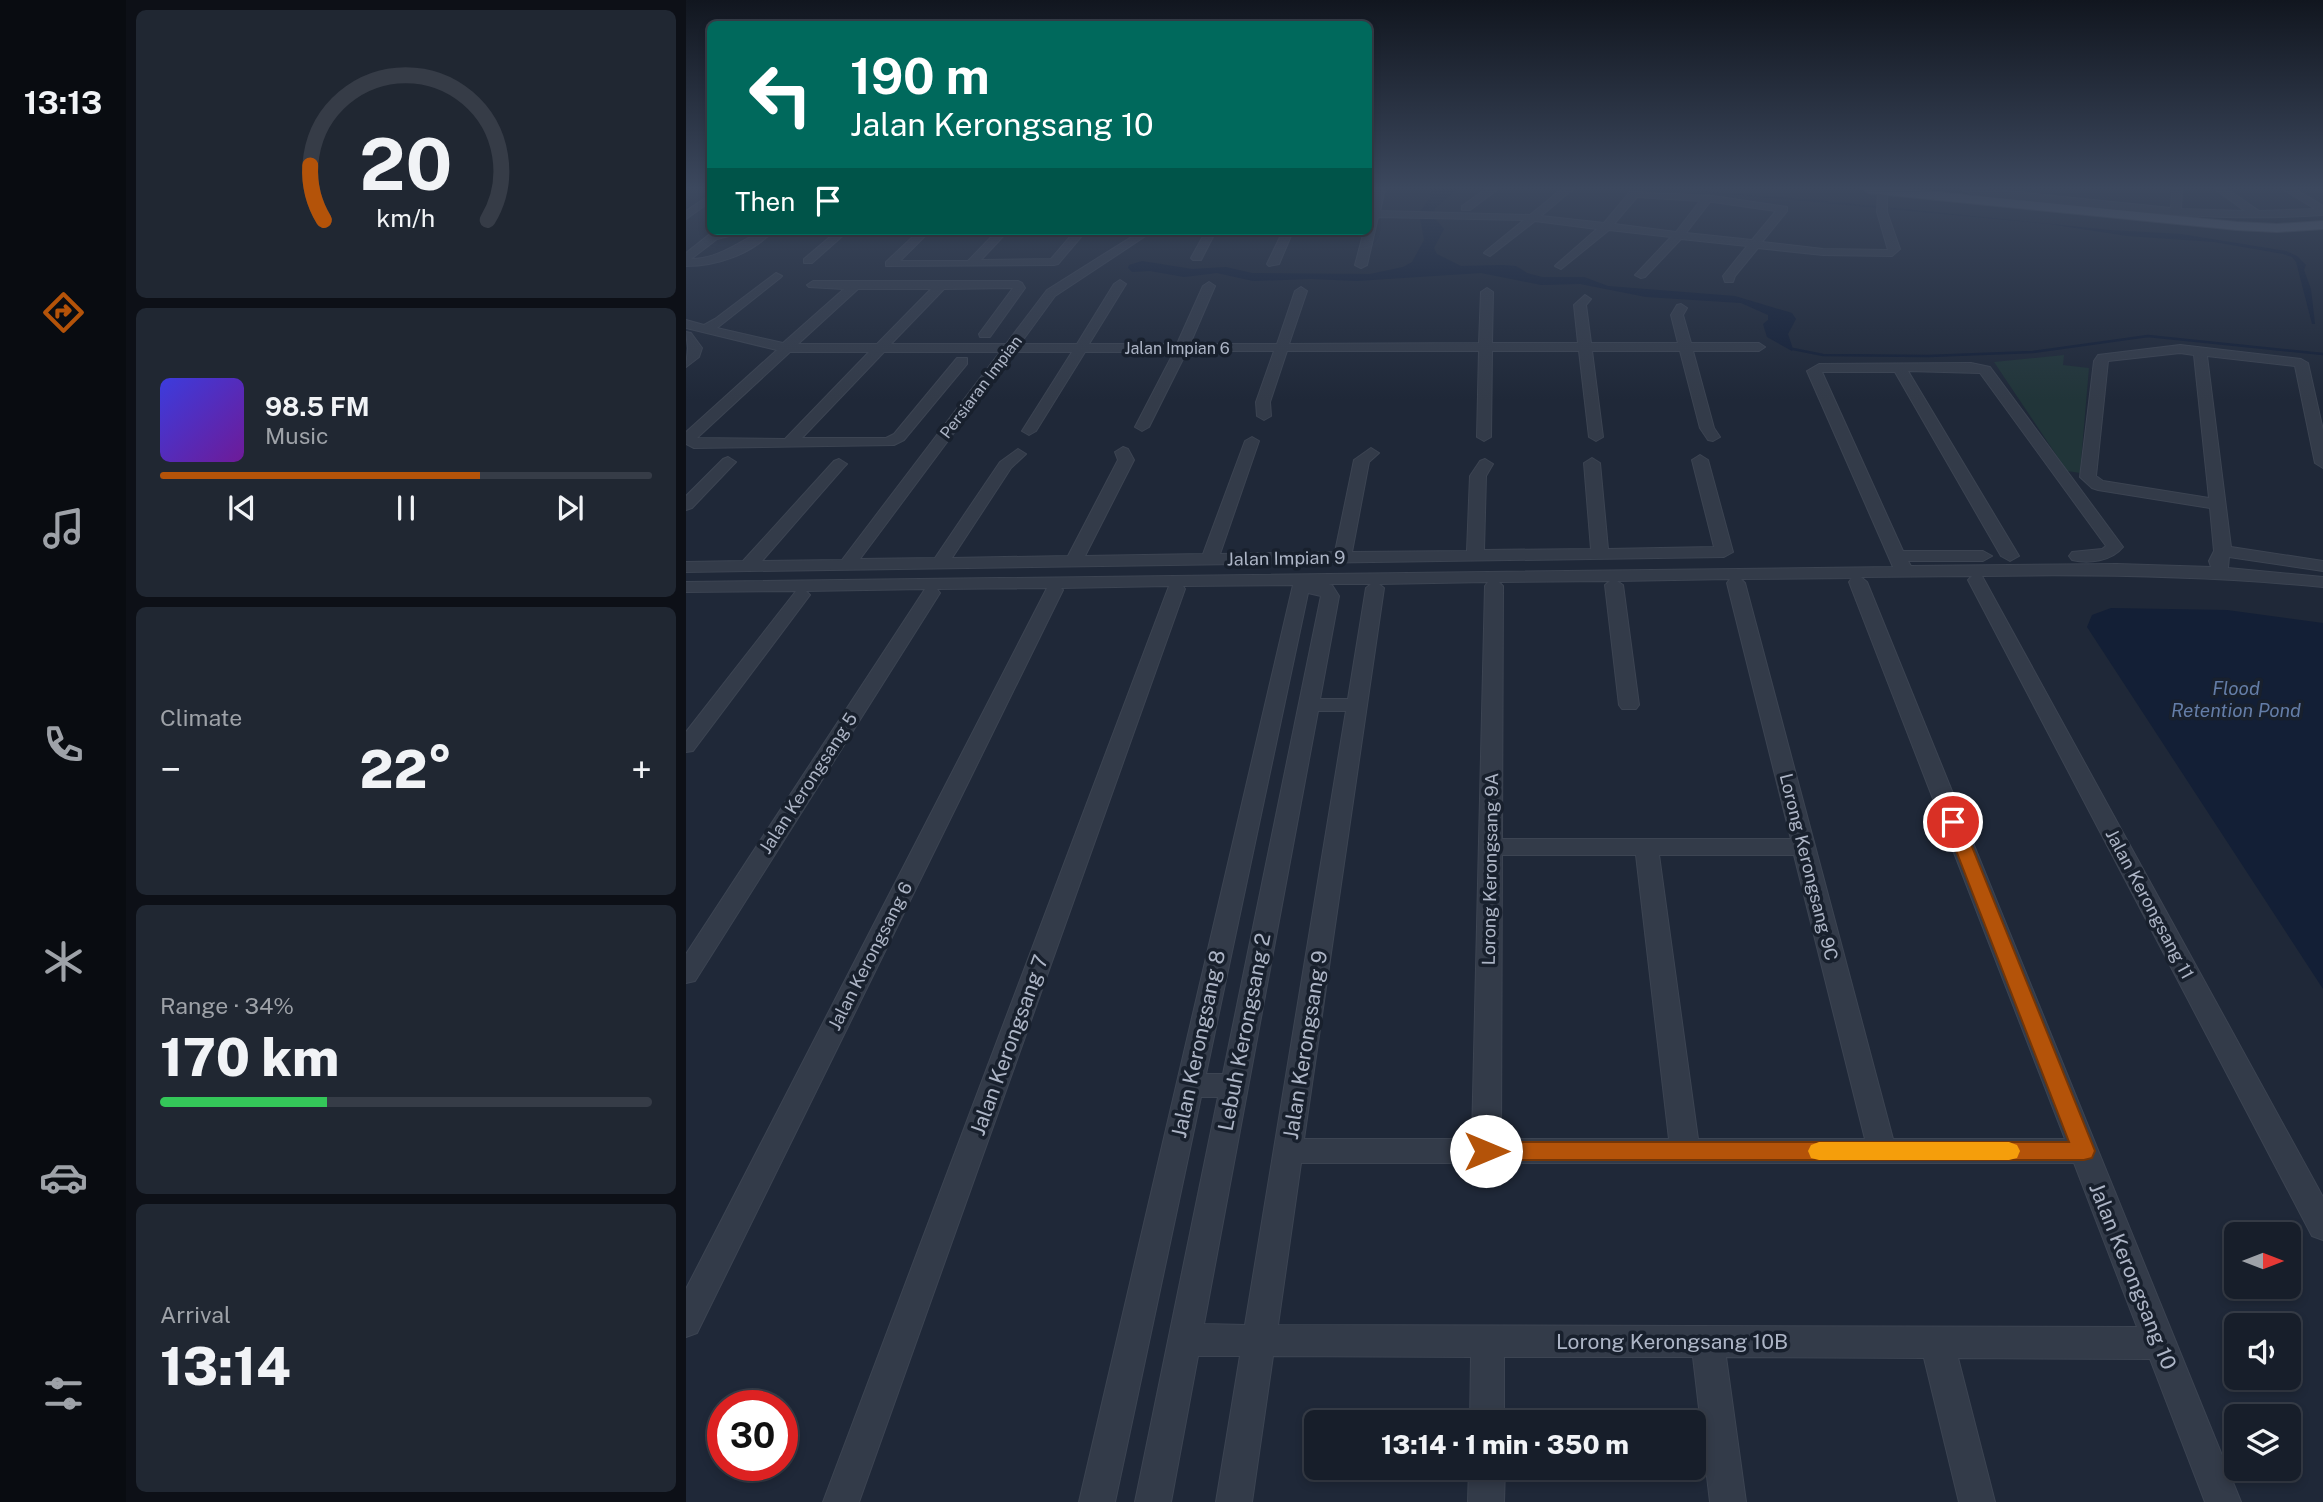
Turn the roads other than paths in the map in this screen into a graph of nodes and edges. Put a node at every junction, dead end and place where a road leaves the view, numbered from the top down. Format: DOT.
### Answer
graph roads {
  1 [pos="721,259"];
  2 [pos="896,259"];
  3 [pos="976,259"];
  4 [pos="1059,259"];
  5 [pos="1102,259"];
  6 [pos="1275,259"];
  7 [pos="1362,259"];
  8 [pos="1568,259"];
  9 [pos="1656,259"];
  10 [pos="1744,259"];
  11 [pos="971,264"];
  12 [pos="1273,264"];
  13 [pos="1361,265"];
  14 [pos="1560,266"];
  15 [pos="687,267"];
  16 [pos="1641,275"];
  17 [pos="776,276"];
  18 [pos="1729,280"];
  19 [pos="856,284"];
  20 [pos="1120,284"];
  21 [pos="813,285"];
  22 [pos="943,285"];
  23 [pos="1209,286"];
  24 [pos="1301,291"];
  25 [pos="1487,292"];
  26 [pos="1585,299"];
  27 [pos="1681,309"];
  28 [pos="686,324"];
  29 [pos="705,328"];
  30 [pos="985,334"];
  31 [pos="686,336"];
  32 [pos="1416,347"];
  33 [pos="1485,347"];
  34 [pos="1759,347"];
  35 [pos="786,348"];
  36 [pos="1010,348"];
  37 [pos="1080,348"];
  38 [pos="1182,348"];
  39 [pos="1282,348"];
  40 [pos="1343,348"];
  41 [pos="1585,348"];
  42 [pos="1684,348"];
  43 [pos="879,349"];
  44 [pos="2200,351"];
  45 [pos="962,362"];
  46 [pos="686,363"];
  47 [pos="1899,367"];
  48 [pos="1265,416"];
  49 [pos="1142,427"];
  50 [pos="1029,431"];
  51 [pos="1484,437"];
  52 [pos="1596,437"];
  53 [pos="1713,437"];
  54 [pos="1252,441"];
  55 [pos="789,443"];
  56 [pos="1123,452"];
  57 [pos="1371,453"];
  58 [pos="1018,454"];
  59 [pos="1700,460"];
  60 [pos="728,462"];
  61 [pos="1592,463"];
  62 [pos="2323,463"];
  63 [pos="839,464"];
  64 [pos="1485,464"];
  65 [pos="2217,504"];
  66 [pos="686,505"];
  67 [pos="2223,552"];
  68 [pos="1600,554"];
  69 [pos="1475,556"];
  70 [pos="2010,556"];
  71 [pos="1343,557"];
  72 [pos="1210,559"];
  73 [pos="1074,561"];
  74 [pos="941,562"];
  75 [pos="848,564"];
  76 [pos="1901,564"];
  77 [pos="2323,566"];
  78 [pos="686,567"];
  79 [pos="747,567"];
  80 [pos="2226,573"];
  81 [pos="1978,580"];
  82 [pos="1858,582"];
  83 [pos="2323,582"];
  84 [pos="1737,583"];
  85 [pos="1614,585"];
  86 [pos="1300,586"];
  87 [pos="1494,586"];
  88 [pos="686,587"];
  89 [pos="1375,588"];
  90 [pos="1176,589"];
  91 [pos="1054,590"];
  92 [pos="930,593"];
  93 [pos="801,595"];
  94 [pos="1308,705"];
  95 [pos="1358,705"];
  96 [pos="1629,705"];
  97 [pos="686,746"];
  98 [pos="1490,847"];
  99 [pos="1647,847"];
  100 [pos="1804,847"];
  101 [pos="686,974"];
  102 [pos="1234,1085"];
  103 [pos="1189,1086"];
  104 [pos="1288,1151"];
  105 [pos="1486,1151"];
  106 [pos="1685,1151"];
  107 [pos="1882,1151"];
  108 [pos="2084,1151"];
  109 [pos="2323,1226"];
  110 [pos="686,1322"];
  111 [pos="1184,1340"];
  112 [pos="1259,1340"];
  113 [pos="1488,1340"];
  114 [pos="1707,1341"];
  115 [pos="1937,1342"];
  116 [pos="2160,1343"];
  117 [pos="1487,1410"];
  118 [pos="1486,1480"];
  119 [pos="841,1502"];
  120 [pos="1097,1502"];
  121 [pos="1153,1502"];
  122 [pos="1234,1502"];
  123 [pos="1486,1502"];
  124 [pos="1728,1502"];
  125 [pos="1977,1502"];
  126 [pos="2223,1502"];
  1 -- 15 [label="street"];
  2 -- 11 [label="street"];
  3 -- 11 [label="street"];
  4 -- 11 [label="street"];
  5 -- 36 [label="street, Persiaran Impian"];
  6 -- 12 [label="street"];
  7 -- 13 [label="street"];
  8 -- 14 [label="street"];
  9 -- 16 [label="street"];
  10 -- 18 [label="street"];
  17 -- 29 [label="street"];
  19 -- 21 [label="street"];
  19 -- 22 [label="street"];
  19 -- 35 [label="street"];
  20 -- 37 [label="street"];
  22 -- 30 [label="street"];
  22 -- 43 [label="street"];
  23 -- 38 [label="street"];
  24 -- 39 [label="street"];
  25 -- 33 [label="street"];
  26 -- 41 [label="street"];
  27 -- 42 [label="street"];
  28 -- 29 [label="street, Jalan Impian 6"];
  29 -- 35 [label="street, Jalan Impian 6"];
  31 -- 46 [label="street"];
  32 -- 33 [label="street"];
  32 -- 40 [label="street"];
  32 -- 40 [label="street"];
  33 -- 41 [label="street"];
  33 -- 51 [label="street"];
  34 -- 42 [label="street"];
  35 -- 43 [label="street, Jalan Impian 6"];
  35 -- 55 [label="street"];
  36 -- 37 [label="street, Jalan Impian 6"];
  36 -- 43 [label="street, Jalan Impian 6"];
  36 -- 75 [label="street, Persiaran Impian"];
  37 -- 38 [label="street, Jalan Impian 6"];
  37 -- 50 [label="street"];
  38 -- 39 [label="street, Jalan Impian 6"];
  38 -- 49 [label="street"];
  39 -- 40 [label="street, Jalan Impian 6"];
  39 -- 48 [label="street"];
  41 -- 42 [label="street"];
  41 -- 52 [label="street"];
  42 -- 53 [label="street"];
  43 -- 55 [label="street"];
  44 -- 62 [label="street"];
  44 -- 65 [label="street"];
  44 -- 65 [label="street"];
  45 -- 55 [label="street"];
  47 -- 70 [label="street"];
  47 -- 70 [label="street"];
  47 -- 76 [label="street"];
  54 -- 72 [label="street"];
  56 -- 73 [label="street"];
  57 -- 71 [label="street"];
  58 -- 74 [label="street"];
  59 -- 68 [label="street, Jalan Impian 9"];
  60 -- 66 [label="street"];
  61 -- 68 [label="street"];
  63 -- 79 [label="street"];
  64 -- 69 [label="street"];
  65 -- 67 [label="street"];
  67 -- 77 [label="street"];
  67 -- 80 [label="street"];
  68 -- 69 [label="street, Jalan Impian 9"];
  69 -- 71 [label="street, Jalan Impian 9"];
  70 -- 76 [label="street"];
  71 -- 72 [label="street, Jalan Impian 9"];
  72 -- 73 [label="street, Jalan Impian 9"];
  73 -- 74 [label="street, Jalan Impian 9"];
  74 -- 75 [label="street, Jalan Impian 9"];
  75 -- 79 [label="street, Jalan Impian 9"];
  76 -- 80 [label="street"];
  76 -- 88 [label="street"];
  78 -- 79 [label="street, Jalan Impian 9"];
  80 -- 83 [label="street"];
  81 -- 109 [label="street, Jalan Kerongsang 11"];
  82 -- 108 [label="street, Jalan Kerongsang 10"];
  84 -- 100 [label="street, Lorong Kerongsang 9C"];
  85 -- 96 [label="street"];
  86 -- 94 [label="street, Lebuh Kerongsang 2"];
  86 -- 103 [label="street, Jalan Kerongsang 8"];
  87 -- 98 [label="street, Lorong Kerongsang 9A"];
  89 -- 95 [label="street, Jalan Kerongsang 9"];
  90 -- 119 [label="street, Jalan Kerongsang 7"];
  91 -- 110 [label="street, Jalan Kerongsang 6"];
  92 -- 101 [label="street, Jalan Kerongsang 5"];
  93 -- 97 [label="street"];
  94 -- 95 [label="street"];
  94 -- 102 [label="street, Lebuh Kerongsang 2"];
  95 -- 104 [label="street, Jalan Kerongsang 9"];
  98 -- 99 [label="street"];
  98 -- 105 [label="street, Lorong Kerongsang 9A"];
  99 -- 100 [label="street"];
  99 -- 106 [label="street"];
  100 -- 107 [label="street, Lorong Kerongsang 9C"];
  102 -- 103 [label="street"];
  102 -- 111 [label="street, Lebuh Kerongsang 2"];
  103 -- 120 [label="street, Jalan Kerongsang 8"];
  104 -- 105 [label="street"];
  104 -- 112 [label="street, Jalan Kerongsang 9"];
  105 -- 106 [label="street"];
  106 -- 107 [label="street"];
  107 -- 108 [label="street"];
  108 -- 116 [label="street, Jalan Kerongsang 10"];
  111 -- 112 [label="street, Lorong Kerongsang 10B"];
  111 -- 121 [label="street, Lebuh Kerongsang 2"];
  112 -- 113 [label="street, Lorong Kerongsang 10B"];
  112 -- 122 [label="street, Jalan Kerongsang 9"];
  113 -- 114 [label="street, Lorong Kerongsang 10B"];
  113 -- 117 [label="street"];
  114 -- 115 [label="street, Lorong Kerongsang 10B"];
  114 -- 124 [label="street"];
  115 -- 116 [label="street, Lorong Kerongsang 10B"];
  115 -- 125 [label="street"];
  116 -- 126 [label="street, Jalan Kerongsang 10"];
  118 -- 123 [label="street"];
}
